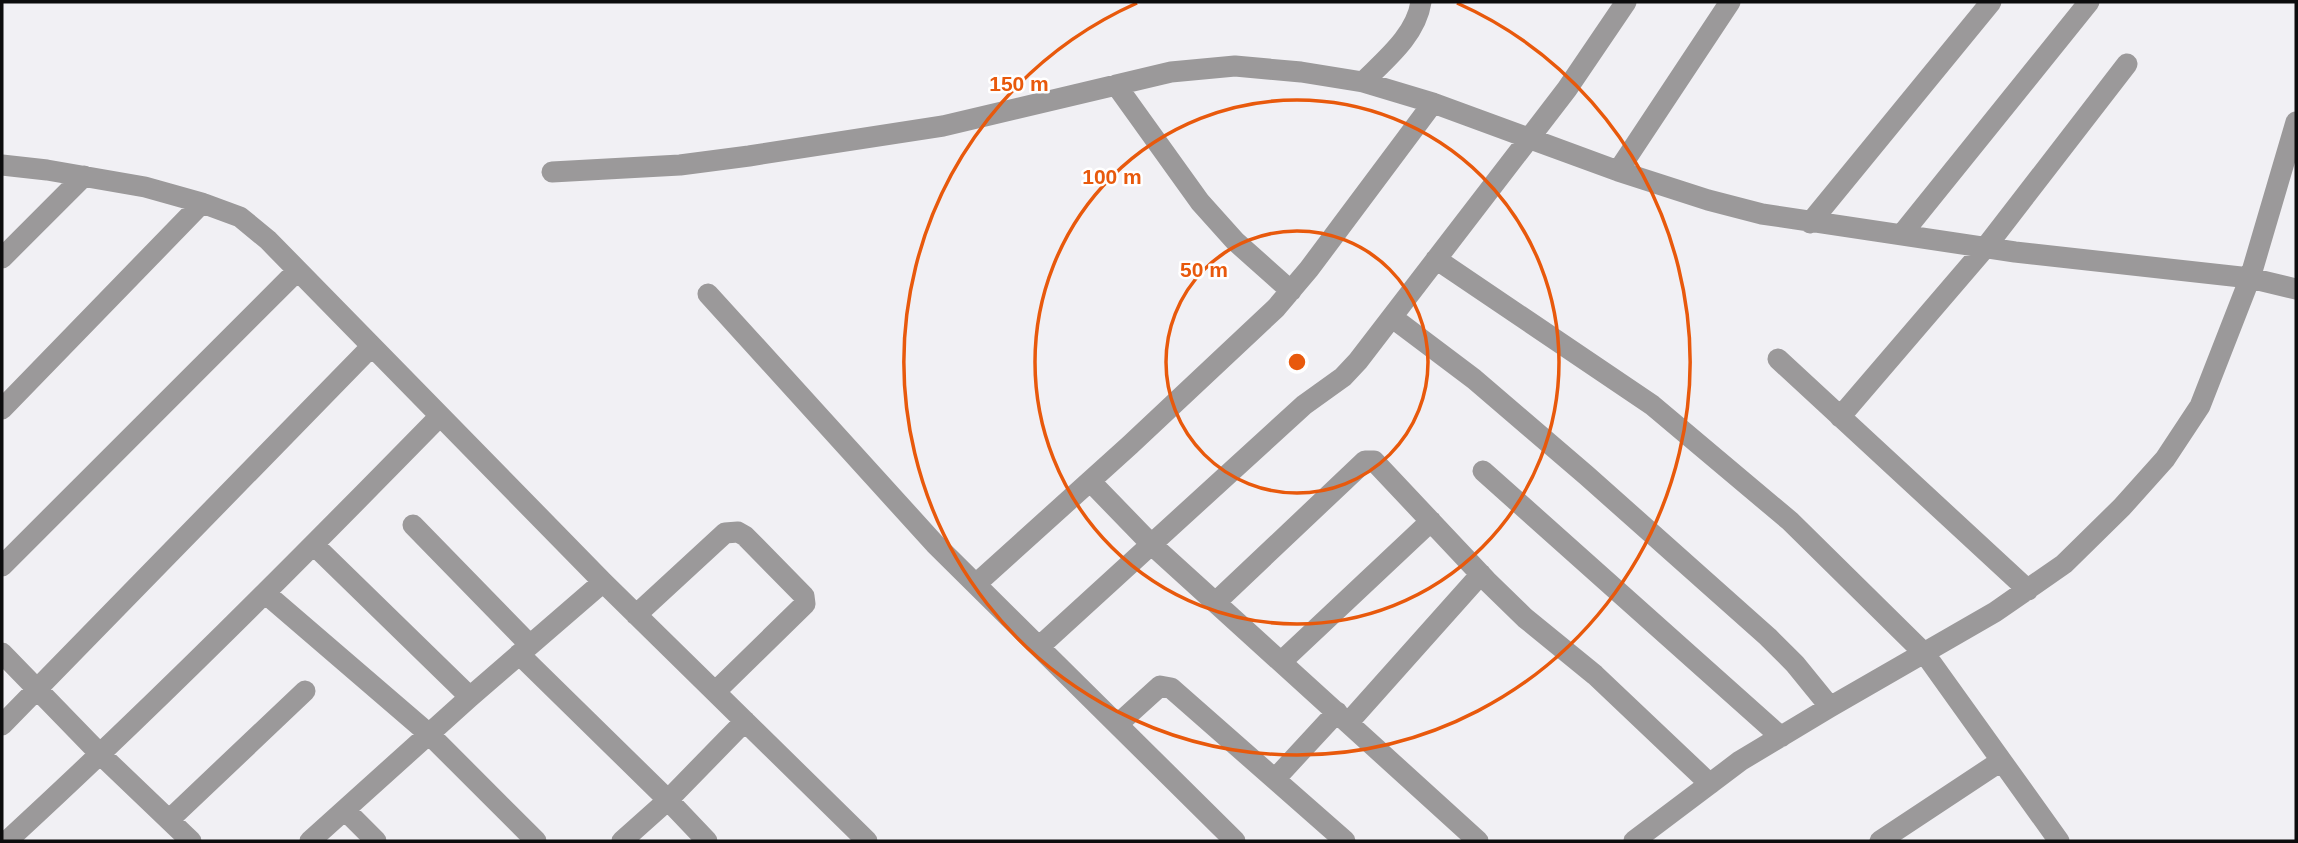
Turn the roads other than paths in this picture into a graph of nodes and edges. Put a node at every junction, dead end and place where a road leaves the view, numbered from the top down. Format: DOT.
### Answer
graph roads {
  1 [pos="1421,2"];
  2 [pos="1626,2"];
  3 [pos="1730,2"];
  4 [pos="1991,2"];
  5 [pos="2089,2"];
  6 [pos="2127,64"];
  7 [pos="1363,82"];
  8 [pos="1116,85"];
  9 [pos="1433,103"];
  10 [pos="2296,122"];
  11 [pos="1529,137"];
  12 [pos="2,164"];
  13 [pos="1618,171"];
  14 [pos="552,172"];
  15 [pos="83,176"];
  16 [pos="202,203"];
  17 [pos="1810,223"];
  18 [pos="1902,234"];
  19 [pos="1985,248"];
  20 [pos="2,258"];
  21 [pos="1436,259"];
  22 [pos="297,271"];
  23 [pos="2250,278"];
  24 [pos="2296,289"];
  25 [pos="1291,291"];
  26 [pos="708,294"];
  27 [pos="1393,318"];
  28 [pos="371,347"];
  29 [pos="1777,359"];
  30 [pos="2,409"];
  31 [pos="440,416"];
  32 [pos="1840,417"];
  33 [pos="1483,471"];
  34 [pos="1090,481"];
  35 [pos="1431,521"];
  36 [pos="414,525"];
  37 [pos="314,545"];
  38 [pos="1152,545"];
  39 [pos="2,566"];
  40 [pos="1480,574"];
  41 [pos="603,582"];
  42 [pos="976,584"];
  43 [pos="2028,590"];
  44 [pos="265,593"];
  45 [pos="1216,602"];
  46 [pos="636,615"];
  47 [pos="1040,646"];
  48 [pos="525,649"];
  49 [pos="2,653"];
  50 [pos="1925,654"];
  51 [pos="1281,662"];
  52 [pos="38,688"];
  53 [pos="305,691"];
  54 [pos="715,692"];
  55 [pos="470,696"];
  56 [pos="1830,707"];
  57 [pos="1342,718"];
  58 [pos="745,721"];
  59 [pos="1118,724"];
  60 [pos="2,725"];
  61 [pos="429,734"];
  62 [pos="1781,737"];
  63 [pos="101,755"];
  64 [pos="2001,761"];
  65 [pos="1275,779"];
  66 [pos="1710,784"];
  67 [pos="668,800"];
  68 [pos="345,810"];
  69 [pos="169,820"];
  70 [pos="14,839"];
  71 [pos="191,841"];
  72 [pos="310,841"];
  73 [pos="376,841"];
  74 [pos="536,841"];
  75 [pos="622,841"];
  76 [pos="706,841"];
  77 [pos="867,841"];
  78 [pos="1235,841"];
  79 [pos="1345,841"];
  80 [pos="1478,841"];
  81 [pos="1634,841"];
  82 [pos="1880,841"];
  83 [pos="2059,841"];
  1 -- 7 [label="street"];
  2 -- 11 [label="street"];
  3 -- 13 [label="street"];
  4 -- 17 [label="street"];
  5 -- 18 [label="street"];
  6 -- 19 [label="street"];
  7 -- 8 [label="street"];
  7 -- 9 [label="street"];
  8 -- 14 [label="street"];
  8 -- 25 [label="street"];
  9 -- 11 [label="street"];
  9 -- 25 [label="street"];
  10 -- 23 [label="street"];
  11 -- 13 [label="street"];
  11 -- 21 [label="street"];
  12 -- 15 [label="street"];
  13 -- 17 [label="street"];
  15 -- 16 [label="street"];
  15 -- 20 [label="street"];
  16 -- 22 [label="street"];
  16 -- 30 [label="street"];
  17 -- 18 [label="street"];
  18 -- 19 [label="street"];
  19 -- 23 [label="street"];
  19 -- 32 [label="street"];
  21 -- 27 [label="street"];
  21 -- 50 [label="street"];
  22 -- 28 [label="street"];
  22 -- 39 [label="street"];
  23 -- 24 [label="street"];
  23 -- 43 [label="street"];
  25 -- 34 [label="street"];
  26 -- 42 [label="street"];
  27 -- 38 [label="street"];
  27 -- 56 [label="street"];
  28 -- 31 [label="street"];
  28 -- 52 [label="street"];
  29 -- 32 [label="street"];
  31 -- 37 [label="street"];
  31 -- 41 [label="street"];
  32 -- 43 [label="street"];
  33 -- 62 [label="street"];
  34 -- 38 [label="street"];
  34 -- 42 [label="street"];
  35 -- 40 [label="street"];
  35 -- 45 [label="street"];
  35 -- 51 [label="street"];
  36 -- 48 [label="street"];
  37 -- 44 [label="street"];
  37 -- 55 [label="street"];
  38 -- 45 [label="street"];
  38 -- 47 [label="street"];
  40 -- 57 [label="street"];
  40 -- 66 [label="street"];
  41 -- 46 [label="street"];
  41 -- 48 [label="street"];
  42 -- 47 [label="street"];
  43 -- 50 [label="street"];
  44 -- 61 [label="street"];
  44 -- 63 [label="street"];
  45 -- 51 [label="street"];
  46 -- 54 [label="street"];
  46 -- 54 [label="street"];
  47 -- 59 [label="street"];
  48 -- 55 [label="street"];
  48 -- 67 [label="street"];
  49 -- 52 [label="street"];
  50 -- 56 [label="street"];
  50 -- 64 [label="street"];
  51 -- 57 [label="street"];
  52 -- 60 [label="street"];
  52 -- 63 [label="street"];
  53 -- 69 [label="street"];
  54 -- 58 [label="street"];
  55 -- 61 [label="street"];
  56 -- 62 [label="street"];
  57 -- 65 [label="street"];
  57 -- 80 [label="street"];
  58 -- 67 [label="street"];
  58 -- 77 [label="street"];
  59 -- 65 [label="street"];
  59 -- 78 [label="street"];
  61 -- 68 [label="street"];
  61 -- 74 [label="street"];
  62 -- 66 [label="street"];
  63 -- 69 [label="street"];
  63 -- 70 [label="street"];
  64 -- 82 [label="street"];
  64 -- 83 [label="street"];
  65 -- 79 [label="street"];
  66 -- 81 [label="street"];
  67 -- 75 [label="street"];
  67 -- 76 [label="street"];
  68 -- 72 [label="street"];
  68 -- 73 [label="street"];
  69 -- 71 [label="street"];
}
